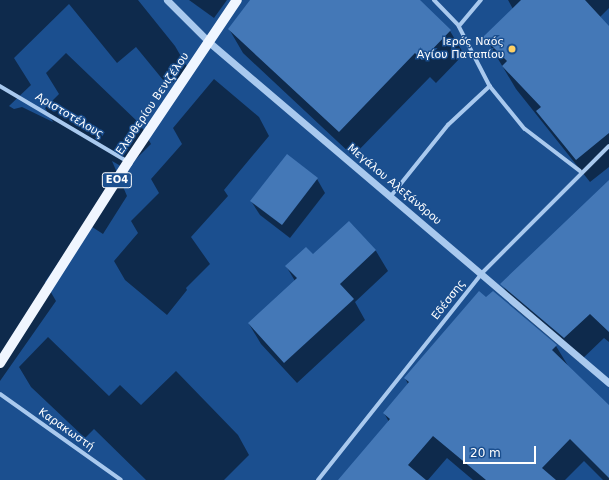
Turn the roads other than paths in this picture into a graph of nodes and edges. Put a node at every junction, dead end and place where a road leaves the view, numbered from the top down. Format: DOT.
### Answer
graph roads {
  1 [pos="167,0"];
  2 [pos="238,0"];
  3 [pos="434,0"];
  4 [pos="481,0"];
  5 [pos="459,26"];
  6 [pos="210,42"];
  7 [pos="0,86"];
  8 [pos="490,86"];
  9 [pos="525,129"];
  10 [pos="609,146"];
  11 [pos="128,162"];
  12 [pos="580,172"];
  13 [pos="390,196"];
  14 [pos="482,274"];
  15 [pos="0,363"];
  16 [pos="609,383"];
  17 [pos="0,394"];
  18 [pos="121,480"];
  19 [pos="318,480"];
  1 -- 6 [label="street, Μεγάλου Αλεξάνδρου"];
  2 -- 6 [label="main road, Ελευθερίου Βενιζέλου / ΕΟ4"];
  3 -- 5 [label="street"];
  4 -- 5 [label="street"];
  5 -- 8 [label="street"];
  6 -- 11 [label="main road, Ελευθερίου Βενιζέλου / ΕΟ4"];
  6 -- 13 [label="street, Μεγάλου Αλεξάνδρου"];
  7 -- 11 [label="street, Αριστοτέλους"];
  8 -- 9 [label="street"];
  8 -- 13 [label="street"];
  9 -- 12 [label="street"];
  10 -- 12 [label="street, Εδέσσης"];
  11 -- 15 [label="main road, Ελευθερίου Βενιζέλου / ΕΟ4"];
  12 -- 14 [label="street, Εδέσσης"];
  13 -- 14 [label="street, Μεγάλου Αλεξάνδρου"];
  14 -- 16 [label="street, Μεγάλου Αλεξάνδρου"];
  14 -- 19 [label="street, Εδέσσης"];
  17 -- 18 [label="street, Καρακωστή"];
}
